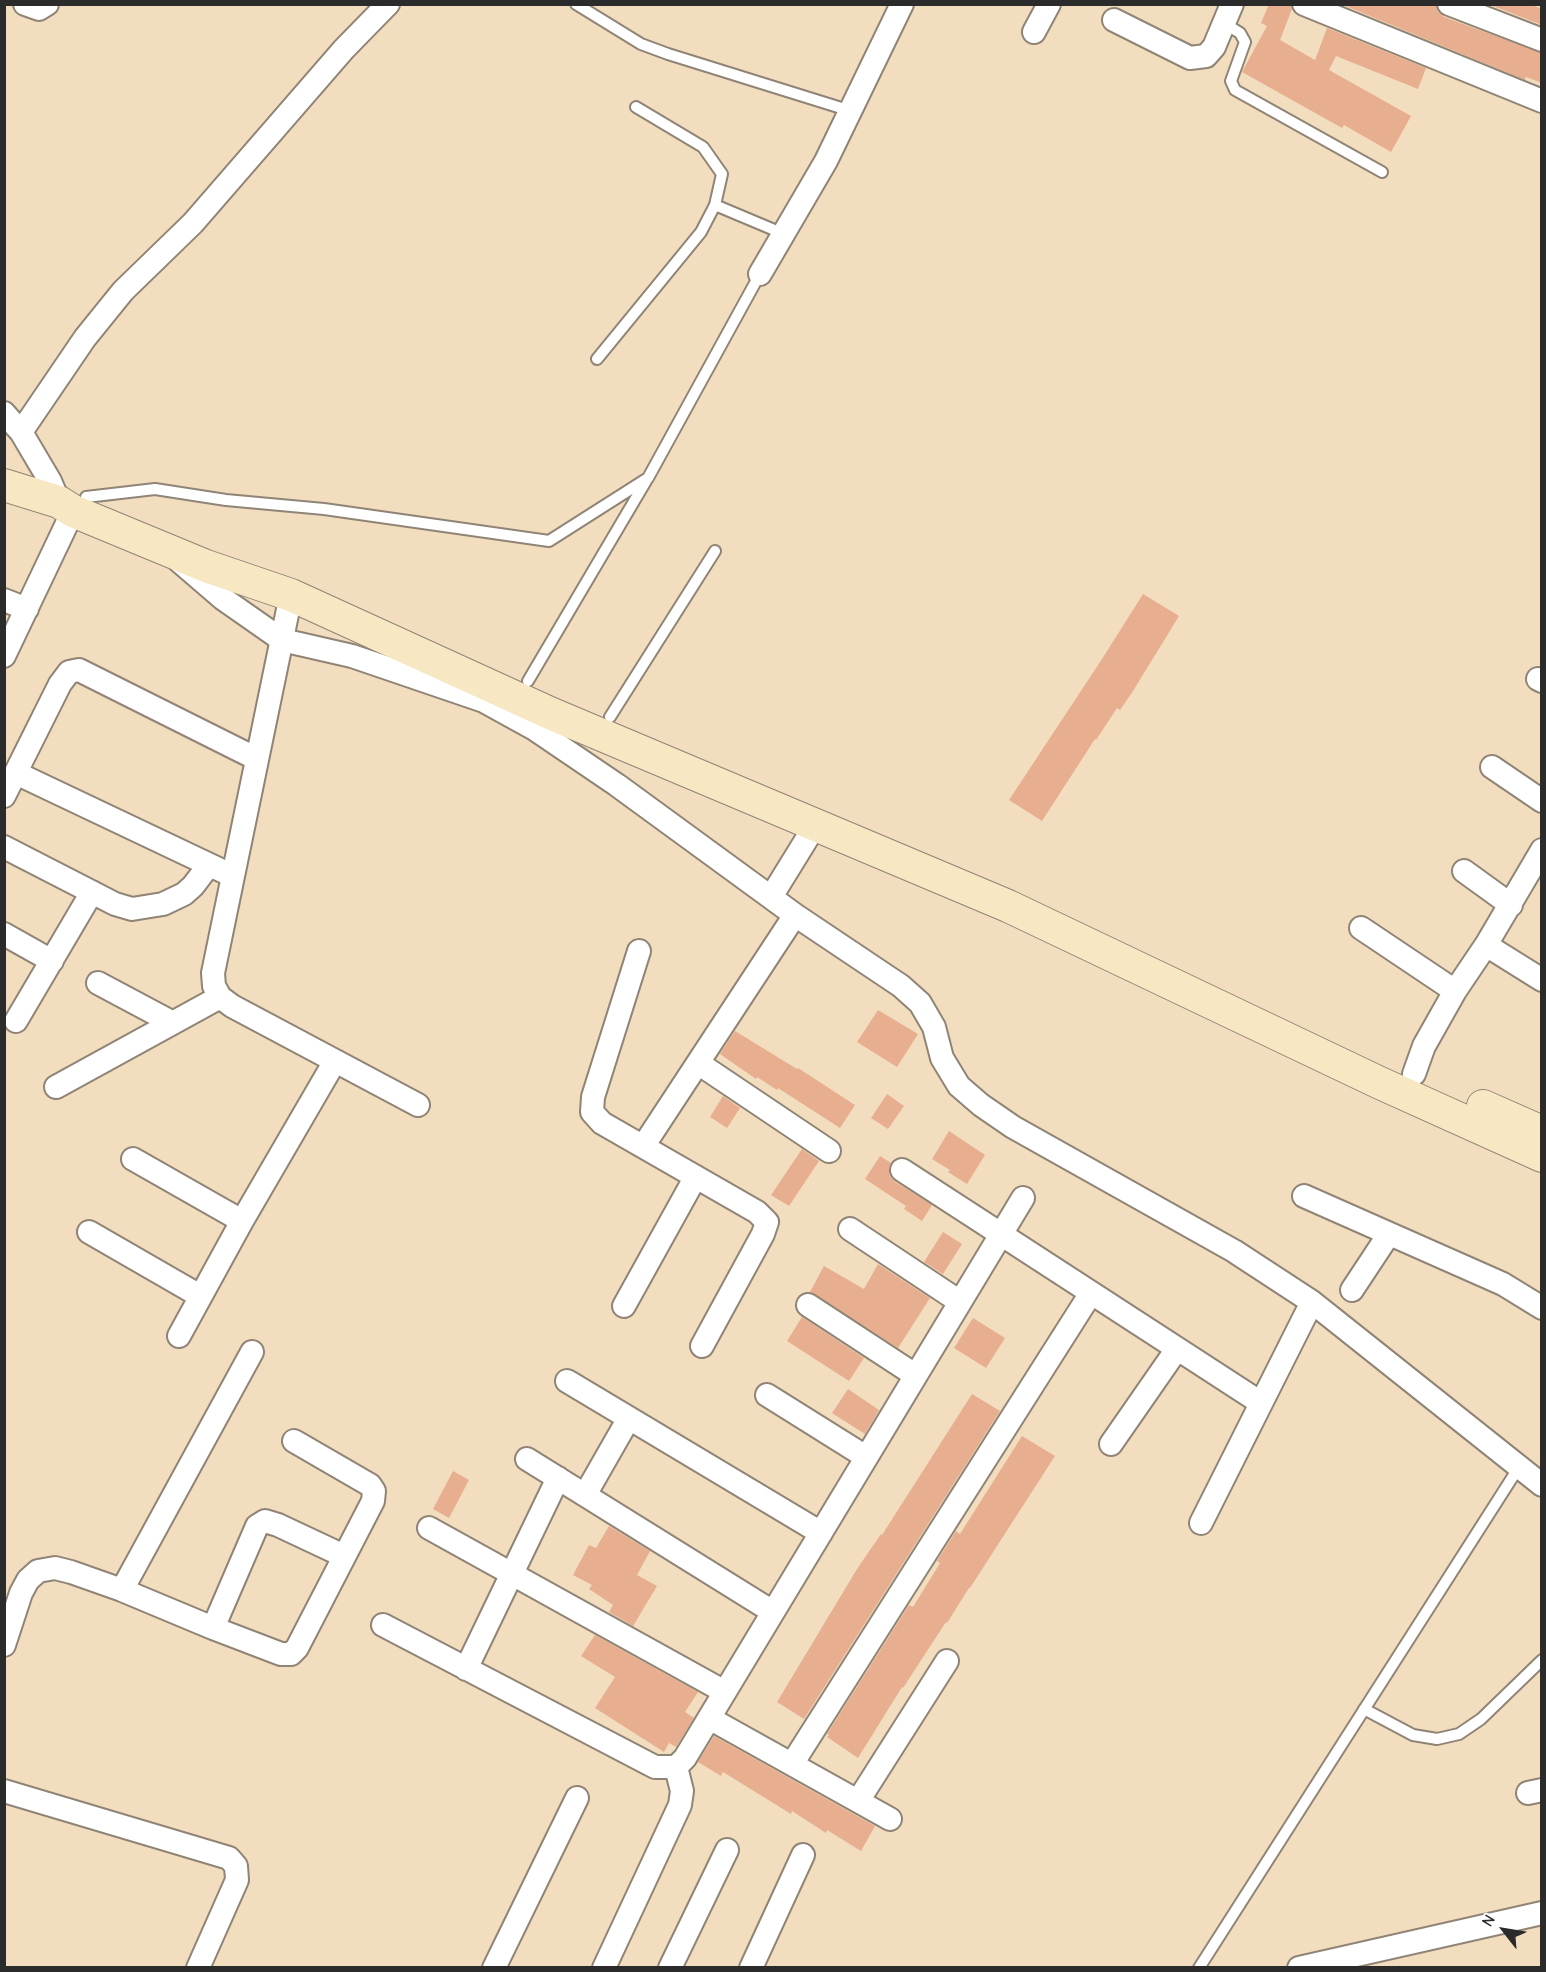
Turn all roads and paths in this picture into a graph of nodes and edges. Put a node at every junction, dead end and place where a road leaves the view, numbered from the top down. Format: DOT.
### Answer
graph roads {
  1 [pos="25,4"];
  2 [pos="47,4"];
  3 [pos="388,4"];
  4 [pos="576,4"];
  5 [pos="902,4"];
  6 [pos="1048,4"];
  7 [pos="1304,4"];
  8 [pos="1449,4"];
  9 [pos="1228,14"];
  10 [pos="1114,20"];
  11 [pos="1034,32"];
  12 [pos="1542,40"];
  13 [pos="1542,101"];
  14 [pos="636,107"];
  15 [pos="851,111"];
  16 [pos="1382,172"];
  17 [pos="715,205"];
  18 [pos="784,234"];
  19 [pos="760,274"];
  20 [pos="597,359"];
  21 [pos="4,413"];
  22 [pos="21,432"];
  23 [pos="4,468"];
  24 [pos="648,478"];
  25 [pos="4,485"];
  26 [pos="67,498"];
  27 [pos="164,549"];
  28 [pos="715,551"];
  29 [pos="291,595"];
  30 [pos="4,600"];
  31 [pos="27,609"];
  32 [pos="282,640"];
  33 [pos="5,653"];
  34 [pos="528,681"];
  35 [pos="610,717"];
  36 [pos="257,759"];
  37 [pos="1492,767"];
  38 [pos="16,773"];
  39 [pos="4,796"];
  40 [pos="1542,801"];
  41 [pos="816,824"];
  42 [pos="4,847"];
  43 [pos="1542,850"];
  44 [pos="209,865"];
  45 [pos="1464,871"];
  46 [pos="233,876"];
  47 [pos="92,892"];
  48 [pos="771,897"];
  49 [pos="1510,905"];
  50 [pos="795,915"];
  51 [pos="1361,928"];
  52 [pos="4,934"];
  53 [pos="1486,945"];
  54 [pos="639,951"];
  55 [pos="52,960"];
  56 [pos="1542,980"];
  57 [pos="98,983"];
  58 [pos="1455,991"];
  59 [pos="220,997"];
  60 [pos="16,1022"];
  61 [pos="173,1023"];
  62 [pos="335,1061"];
  63 [pos="698,1063"];
  64 [pos="1414,1074"];
  65 [pos="56,1087"];
  66 [pos="418,1105"];
  67 [pos="1538,1124"];
  68 [pos="644,1145"];
  69 [pos="829,1151"];
  70 [pos="1542,1156"];
  71 [pos="134,1159"];
  72 [pos="902,1170"];
  73 [pos="695,1178"];
  74 [pos="1304,1197"];
  75 [pos="1023,1198"];
  76 [pos="242,1221"];
  77 [pos="850,1229"];
  78 [pos="89,1232"];
  79 [pos="1000,1234"];
  80 [pos="1389,1234"];
  81 [pos="1352,1290"];
  82 [pos="1091,1293"];
  83 [pos="200,1296"];
  84 [pos="960,1302"];
  85 [pos="1312,1302"];
  86 [pos="808,1305"];
  87 [pos="624,1306"];
  88 [pos="1542,1308"];
  89 [pos="179,1336"];
  90 [pos="702,1346"];
  91 [pos="1177,1349"];
  92 [pos="252,1352"];
  93 [pos="915,1375"];
  94 [pos="567,1381"];
  95 [pos="767,1395"];
  96 [pos="1261,1403"];
  97 [pos="629,1418"];
  98 [pos="294,1441"];
  99 [pos="1111,1444"];
  100 [pos="866,1457"];
  101 [pos="527,1459"];
  102 [pos="1519,1467"];
  103 [pos="558,1478"];
  104 [pos="1542,1485"];
  105 [pos="585,1495"];
  106 [pos="1201,1523"];
  107 [pos="429,1528"];
  108 [pos="821,1533"];
  109 [pos="344,1556"];
  110 [pos="513,1574"];
  111 [pos="122,1590"];
  112 [pos="773,1612"];
  113 [pos="383,1625"];
  114 [pos="213,1628"];
  115 [pos="4,1645"];
  116 [pos="1542,1660"];
  117 [pos="947,1661"];
  118 [pos="466,1669"];
  119 [pos="725,1692"];
  120 [pos="1364,1709"];
  121 [pos="709,1718"];
  122 [pos="792,1764"];
  123 [pos="676,1767"];
  124 [pos="4,1791"];
  125 [pos="577,1798"];
  126 [pos="858,1801"];
  127 [pos="890,1819"];
  128 [pos="727,1850"];
  129 [pos="803,1855"];
  130 [pos="1542,1913"];
  131 [pos="198,1968"];
  132 [pos="494,1968"];
  133 [pos="604,1968"];
  134 [pos="670,1968"];
  135 [pos="751,1968"];
  136 [pos="1199,1968"];
  137 [pos="1299,1968"];
  1 -- 2 [label="street"];
  3 -- 22 [label="street"];
  4 -- 15 [label="lane"];
  5 -- 15 [label="street"];
  6 -- 11 [label="street"];
  7 -- 13 [label="street"];
  8 -- 12 [label="street"];
  9 -- 10 [label="street"];
  9 -- 16 [label="lane"];
  14 -- 17 [label="lane"];
  15 -- 18 [label="street"];
  17 -- 18 [label="lane"];
  17 -- 20 [label="lane"];
  18 -- 19 [label="street"];
  19 -- 24 [label="lane"];
  21 -- 22 [label="street"];
  22 -- 26 [label="street"];
  23 -- 26 [label="street"];
  24 -- 26 [label="lane"];
  24 -- 34 [label="lane"];
  25 -- 26 [label="street"];
  26 -- 27 [label="street"];
  26 -- 31 [label="street"];
  26 -- 34 [label="street"];
  27 -- 29 [label="street"];
  27 -- 32 [label="street"];
  28 -- 35 [label="lane"];
  29 -- 32 [label="street"];
  29 -- 41 [label="street"];
  30 -- 31 [label="street"];
  31 -- 33 [label="street"];
  32 -- 36 [label="street"];
  32 -- 48 [label="street"];
  34 -- 35 [label="street"];
  35 -- 64 [label="street"];
  36 -- 38 [label="street"];
  36 -- 46 [label="street"];
  37 -- 40 [label="street"];
  38 -- 39 [label="street"];
  38 -- 44 [label="street"];
  41 -- 48 [label="street"];
  41 -- 70 [label="street"];
  42 -- 47 [label="street"];
  43 -- 49 [label="street"];
  44 -- 46 [label="street"];
  44 -- 47 [label="street"];
  45 -- 49 [label="street"];
  46 -- 59 [label="street"];
  47 -- 55 [label="street"];
  48 -- 50 [label="street"];
  49 -- 53 [label="street"];
  50 -- 63 [label="street"];
  50 -- 85 [label="street"];
  51 -- 58 [label="street"];
  52 -- 55 [label="street"];
  53 -- 56 [label="street"];
  53 -- 58 [label="street"];
  54 -- 68 [label="street"];
  55 -- 60 [label="street"];
  57 -- 61 [label="street"];
  58 -- 64 [label="street"];
  59 -- 61 [label="street"];
  59 -- 62 [label="street"];
  61 -- 65 [label="street"];
  62 -- 66 [label="street"];
  62 -- 76 [label="street"];
  63 -- 68 [label="street"];
  63 -- 69 [label="street"];
  64 -- 67 [label="street"];
  68 -- 73 [label="street"];
  71 -- 76 [label="street"];
  72 -- 79 [label="street"];
  73 -- 87 [label="street"];
  73 -- 90 [label="street"];
  74 -- 80 [label="street"];
  75 -- 79 [label="street"];
  76 -- 83 [label="street"];
  77 -- 84 [label="street"];
  78 -- 83 [label="street"];
  79 -- 82 [label="street"];
  79 -- 84 [label="street"];
  80 -- 81 [label="street"];
  80 -- 88 [label="street"];
  82 -- 91 [label="street"];
  82 -- 122 [label="street"];
  83 -- 89 [label="street"];
  84 -- 93 [label="street"];
  85 -- 96 [label="street"];
  85 -- 102 [label="street"];
  86 -- 93 [label="street"];
  91 -- 96 [label="street"];
  91 -- 99 [label="street"];
  92 -- 111 [label="street"];
  93 -- 100 [label="street"];
  94 -- 97 [label="street"];
  95 -- 100 [label="street"];
  96 -- 106 [label="street"];
  97 -- 105 [label="street"];
  97 -- 108 [label="street"];
  98 -- 109 [label="street"];
  100 -- 108 [label="street"];
  101 -- 103 [label="street"];
  102 -- 104 [label="street"];
  102 -- 120 [label="lane"];
  103 -- 105 [label="street"];
  103 -- 110 [label="street"];
  105 -- 112 [label="street"];
  107 -- 110 [label="street"];
  108 -- 112 [label="street"];
  109 -- 114 [label="street"];
  109 -- 114 [label="street"];
  110 -- 118 [label="street"];
  110 -- 119 [label="street"];
  111 -- 114 [label="street"];
  111 -- 115 [label="street"];
  112 -- 119 [label="street"];
  113 -- 118 [label="street"];
  116 -- 120 [label="lane"];
  117 -- 126 [label="street"];
  118 -- 123 [label="street"];
  119 -- 121 [label="street"];
  120 -- 136 [label="lane"];
  121 -- 122 [label="street"];
  121 -- 123 [label="street"];
  122 -- 126 [label="street"];
  123 -- 133 [label="street"];
  124 -- 131 [label="street"];
  125 -- 132 [label="street"];
  126 -- 127 [label="street"];
  128 -- 134 [label="street"];
  129 -- 135 [label="street"];
  130 -- 137 [label="street"];
}
